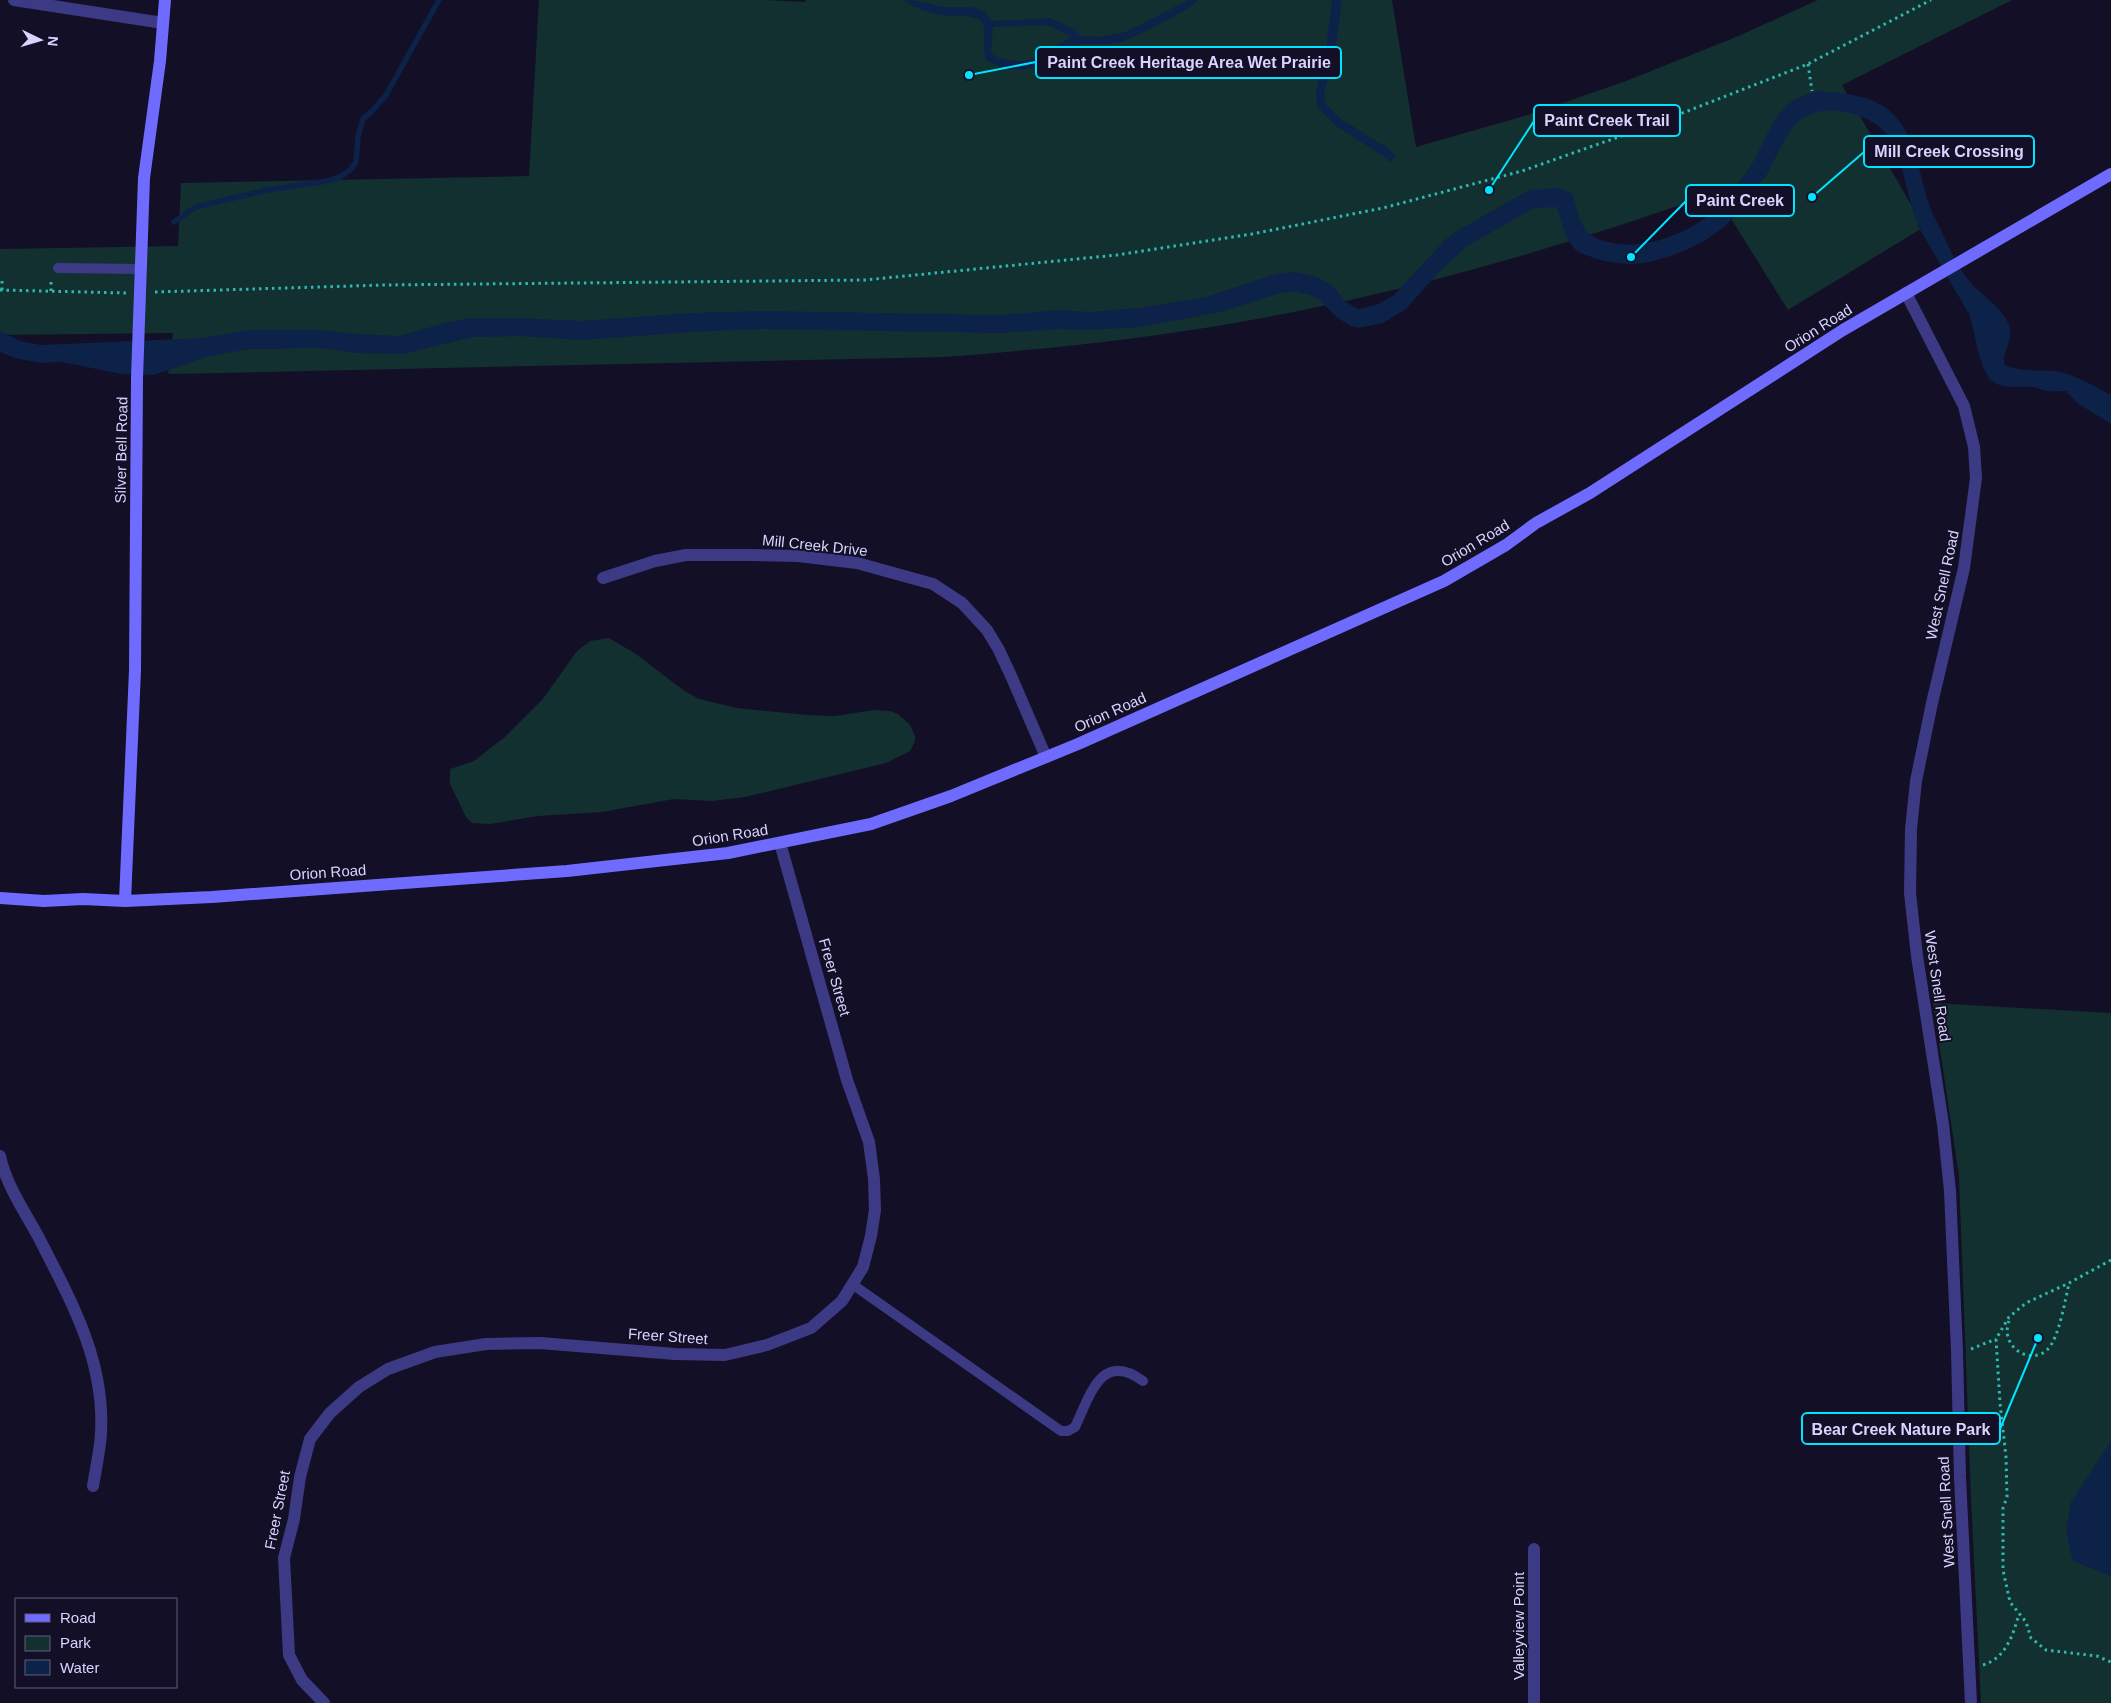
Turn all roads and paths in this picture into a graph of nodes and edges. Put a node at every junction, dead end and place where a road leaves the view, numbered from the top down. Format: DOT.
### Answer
graph roads {
  1 [pos="14,0"];
  2 [pos="165,0"];
  3 [pos="1931,0"];
  4 [pos="163,23"];
  5 [pos="1808,64"];
  6 [pos="1812,91"];
  7 [pos="2111,174"];
  8 [pos="58,268"];
  9 [pos="140,269"];
  10 [pos="2,278"];
  11 [pos="1,290"];
  12 [pos="140,293"];
  13 [pos="1906,293"];
  14 [pos="604,578"];
  15 [pos="1046,757"];
  16 [pos="780,843"];
  17 [pos="0,898"];
  18 [pos="125,901"];
  19 [pos="0,1156"];
  20 [pos="2111,1260"];
  21 [pos="2069,1283"];
  22 [pos="852,1284"];
  23 [pos="2009,1317"];
  24 [pos="1996,1339"];
  25 [pos="1958,1350"];
  26 [pos="1143,1381"];
  27 [pos="93,1486"];
  28 [pos="1534,1549"];
  29 [pos="2019,1614"];
  30 [pos="2111,1662"];
  31 [pos="1969,1669"];
  32 [pos="324,1703"];
  33 [pos="1534,1703"];
  34 [pos="1971,1703"];
  1 -- 4 [label="street"];
  2 -- 4 [label="street, Silver Bell Road"];
  3 -- 5 [label="path"];
  4 -- 9 [label="street, Silver Bell Road"];
  5 -- 6 [label="path"];
  5 -- 12 [label="path"];
  7 -- 13 [label="street, Orion Road"];
  8 -- 9 [label="lane"];
  9 -- 12 [label="street, Silver Bell Road"];
  10 -- 11 [label="path"];
  11 -- 12 [label="path"];
  12 -- 18 [label="street, Silver Bell Road"];
  13 -- 15 [label="street, Orion Road"];
  13 -- 25 [label="street, West Snell Road"];
  14 -- 15 [label="street, Mill Creek Drive"];
  15 -- 16 [label="street, Orion Road"];
  16 -- 18 [label="street, Orion Road"];
  16 -- 22 [label="street, Freer Street"];
  17 -- 18 [label="street, Orion Road"];
  19 -- 27 [label="street"];
  20 -- 21 [label="path"];
  21 -- 23 [label="path"];
  21 -- 23 [label="path"];
  22 -- 26 [label="lane"];
  22 -- 32 [label="street, Freer Street"];
  23 -- 24 [label="path"];
  24 -- 25 [label="path"];
  24 -- 29 [label="path"];
  25 -- 31 [label="street, West Snell Road"];
  28 -- 33 [label="street, Valleyview Point"];
  29 -- 30 [label="path"];
  29 -- 31 [label="path"];
  31 -- 34 [label="street, West Snell Road"];
}
